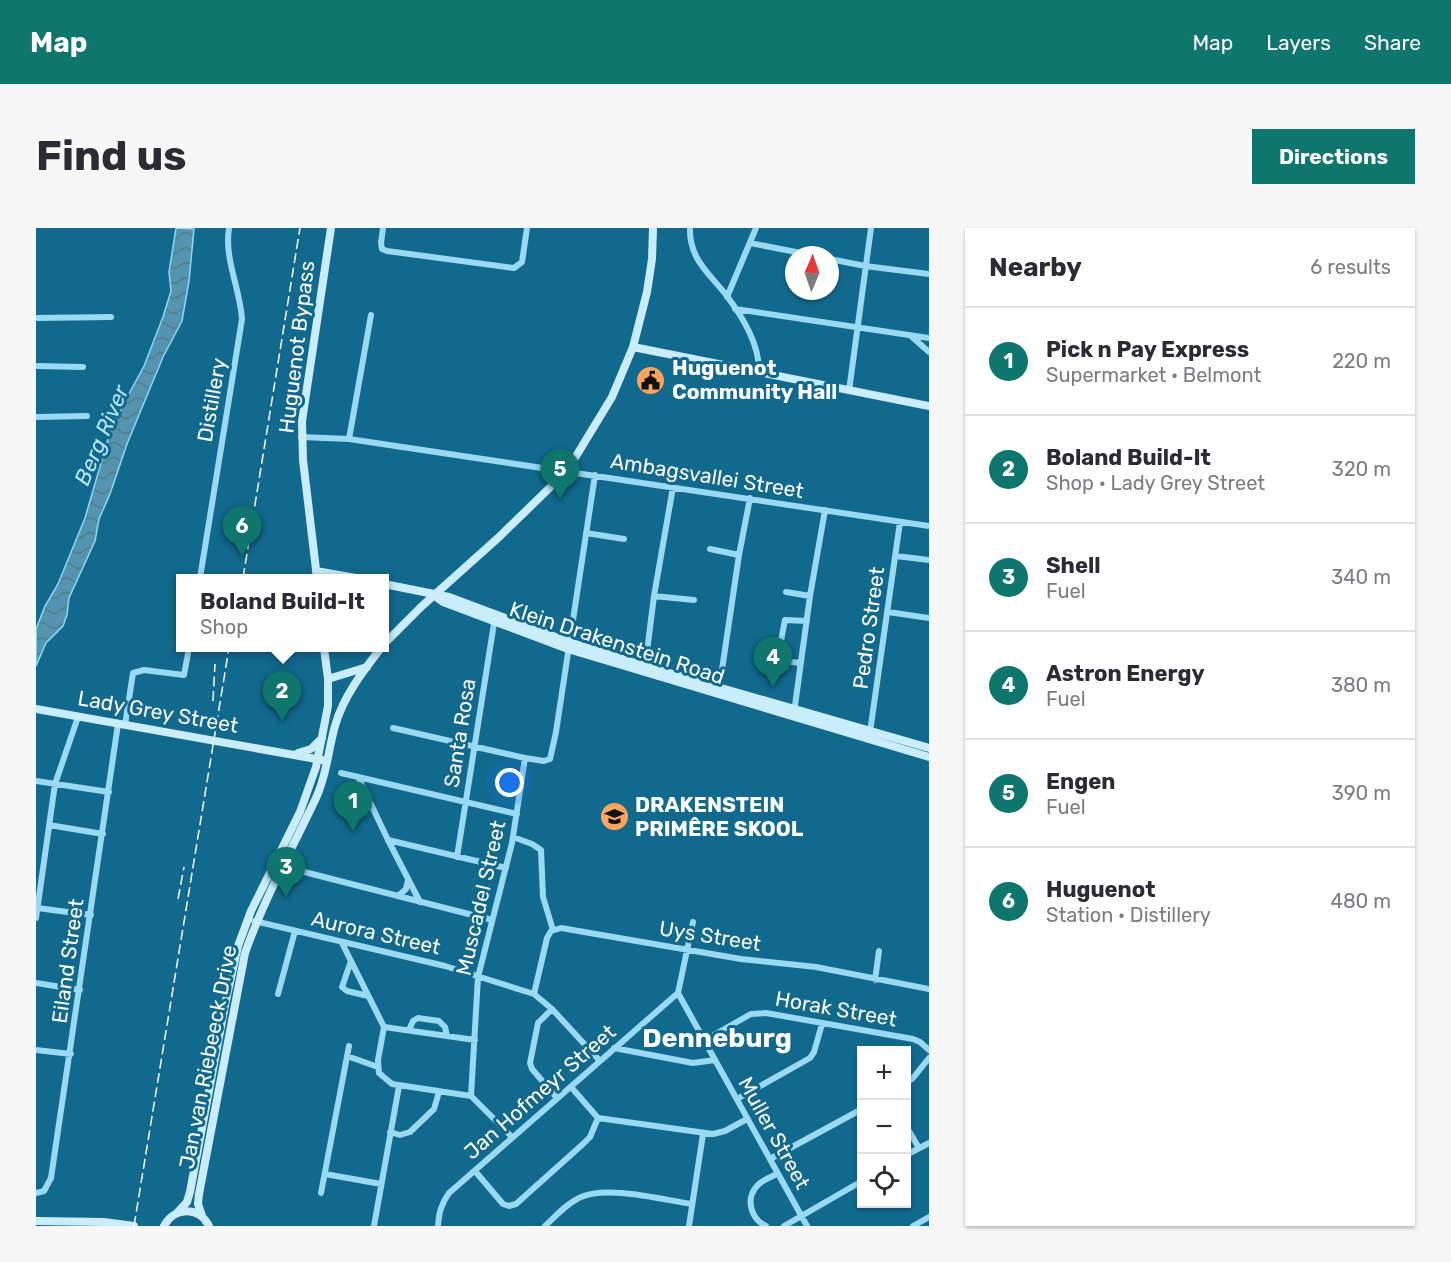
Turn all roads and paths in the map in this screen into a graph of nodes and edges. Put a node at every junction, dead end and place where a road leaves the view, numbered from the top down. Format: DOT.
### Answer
graph roads {
  1 [pos="230,228"];
  2 [pos="331,228"];
  3 [pos="382,228"];
  4 [pos="527,228"];
  5 [pos="653,228"];
  6 [pos="690,228"];
  7 [pos="756,228"];
  8 [pos="870,228"];
  9 [pos="750,243"];
  10 [pos="785,250"];
  11 [pos="839,261"];
  12 [pos="865,266"];
  13 [pos="929,274"];
  14 [pos="727,297"];
  15 [pos="735,309"];
  16 [pos="371,315"];
  17 [pos="111,317"];
  18 [pos="36,318"];
  19 [pos="857,329"];
  20 [pos="910,336"];
  21 [pos="929,338"];
  22 [pos="633,347"];
  23 [pos="929,352"];
  24 [pos="36,366"];
  25 [pos="83,367"];
  26 [pos="759,373"];
  27 [pos="849,391"];
  28 [pos="929,406"];
  29 [pos="87,416"];
  30 [pos="36,417"];
  31 [pos="301,437"];
  32 [pos="349,439"];
  33 [pos="567,471"];
  34 [pos="595,475"];
  35 [pos="673,487"];
  36 [pos="750,498"];
  37 [pos="825,510"];
  38 [pos="900,522"];
  39 [pos="929,526"];
  40 [pos="586,533"];
  41 [pos="624,539"];
  42 [pos="710,549"];
  43 [pos="739,555"];
  44 [pos="896,556"];
  45 [pos="929,560"];
  46 [pos="201,574"];
  47 [pos="316,574"];
  48 [pos="389,585"];
  49 [pos="786,592"];
  50 [pos="435,595"];
  51 [pos="654,596"];
  52 [pos="810,596"];
  53 [pos="693,600"];
  54 [pos="888,612"];
  55 [pos="495,618"];
  56 [pos="929,618"];
  57 [pos="807,621"];
  58 [pos="389,639"];
  59 [pos="568,646"];
  60 [pos="188,652"];
  61 [pos="325,652"];
  62 [pos="378,652"];
  63 [pos="801,663"];
  64 [pos="367,667"];
  65 [pos="644,670"];
  66 [pos="328,679"];
  67 [pos="719,691"];
  68 [pos="36,703"];
  69 [pos="36,709"];
  70 [pos="53,711"];
  71 [pos="794,713"];
  72 [pos="78,717"];
  73 [pos="121,725"];
  74 [pos="393,728"];
  75 [pos="870,735"];
  76 [pos="322,738"];
  77 [pos="475,746"];
  78 [pos="929,748"];
  79 [pos="295,754"];
  80 [pos="929,757"];
  81 [pos="525,758"];
  82 [pos="318,759"];
  83 [pos="328,761"];
  84 [pos="341,773"];
  85 [pos="359,778"];
  86 [pos="36,781"];
  87 [pos="55,784"];
  88 [pos="109,792"];
  89 [pos="466,802"];
  90 [pos="518,814"];
  91 [pos="50,825"];
  92 [pos="103,834"];
  93 [pos="513,837"];
  94 [pos="388,840"];
  95 [pos="457,857"];
  96 [pos="279,865"];
  97 [pos="506,868"];
  98 [pos="408,879"];
  99 [pos="398,896"];
  100 [pos="420,902"];
  101 [pos="37,908"];
  102 [pos="91,915"];
  103 [pos="36,918"];
  104 [pos="252,920"];
  105 [pos="492,920"];
  106 [pos="693,922"];
  107 [pos="553,930"];
  108 [pos="295,932"];
  109 [pos="342,943"];
  110 [pos="687,950"];
  111 [pos="879,951"];
  112 [pos="351,962"];
  113 [pos="478,977"];
  114 [pos="875,980"];
  115 [pos="36,983"];
  116 [pos="929,989"];
  117 [pos="80,990"];
  118 [pos="678,993"];
  119 [pos="278,994"];
  120 [pos="534,994"];
  121 [pos="368,996"];
  122 [pos="552,1010"];
  123 [pos="822,1024"];
  124 [pos="384,1027"];
  125 [pos="409,1030"];
  126 [pos="447,1036"];
  127 [pos="475,1040"];
  128 [pos="705,1040"];
  129 [pos="349,1046"];
  130 [pos="614,1048"];
  131 [pos="36,1050"];
  132 [pos="929,1050"];
  133 [pos="71,1054"];
  134 [pos="347,1056"];
  135 [pos="929,1058"];
  136 [pos="715,1060"];
  137 [pos="600,1061"];
  138 [pos="378,1067"];
  139 [pos="911,1079"];
  140 [pos="399,1086"];
  141 [pos="571,1088"];
  142 [pos="439,1092"];
  143 [pos="471,1096"];
  144 [pos="557,1098"];
  145 [pos="737,1099"];
  146 [pos="857,1111"];
  147 [pos="598,1118"];
  148 [pos="747,1119"];
  149 [pos="390,1132"];
  150 [pos="703,1134"];
  151 [pos="911,1134"];
  152 [pos="512,1137"];
  153 [pos="929,1143"];
  154 [pos="919,1148"];
  155 [pos="908,1154"];
  156 [pos="770,1160"];
  157 [pos="475,1171"];
  158 [pos="325,1174"];
  159 [pos="777,1174"];
  160 [pos="857,1183"];
  161 [pos="381,1184"];
  162 [pos="36,1193"];
  163 [pos="321,1193"];
  164 [pos="692,1204"];
  165 [pos="177,1213"];
  166 [pos="202,1216"];
  167 [pos="801,1216"];
  168 [pos="929,1217"];
  169 [pos="36,1221"];
  170 [pos="89,1222"];
  171 [pos="162,1225"];
  172 [pos="104,1226"];
  173 [pos="133,1226"];
  174 [pos="209,1226"];
  175 [pos="374,1226"];
  176 [pos="438,1226"];
  177 [pos="545,1226"];
  178 [pos="689,1226"];
  179 [pos="766,1226"];
  180 [pos="784,1226"];
  181 [pos="807,1226"];
  182 [pos="913,1226"];
  1 -- 46 [label="street, Distillery"];
  2 -- 31 [label="main road, Huguenot Bypass"];
  3 -- 4 [label="street"];
  5 -- 22 [label="main road, Jan van Riebeeck Drive"];
  6 -- 14 [label="street"];
  7 -- 9 [label="street"];
  8 -- 12 [label="street"];
  9 -- 10 [label="street"];
  9 -- 14 [label="street"];
  11 -- 12 [label="street"];
  12 -- 13 [label="street"];
  12 -- 19 [label="street"];
  14 -- 15 [label="street"];
  15 -- 19 [label="street"];
  15 -- 26 [label="street"];
  16 -- 32 [label="street"];
  17 -- 18 [label="street"];
  19 -- 20 [label="street"];
  19 -- 27 [label="street"];
  20 -- 21 [label="street"];
  20 -- 23 [label="street"];
  22 -- 26 [label="main road"];
  22 -- 33 [label="main road, Jan van Riebeeck Drive"];
  24 -- 25 [label="street"];
  26 -- 27 [label="main road"];
  27 -- 28 [label="main road"];
  29 -- 30 [label="street"];
  31 -- 32 [label="street, Ambagsvallei Street"];
  31 -- 47 [label="main road, Huguenot Bypass"];
  32 -- 33 [label="street, Ambagsvallei Street"];
  33 -- 34 [label="street, Ambagsvallei Street"];
  33 -- 50 [label="main road, Jan van Riebeeck Drive"];
  34 -- 35 [label="street, Ambagsvallei Street"];
  34 -- 40 [label="street"];
  35 -- 36 [label="street, Ambagsvallei Street"];
  35 -- 51 [label="street"];
  36 -- 37 [label="street, Ambagsvallei Street"];
  36 -- 43 [label="street"];
  37 -- 38 [label="street, Ambagsvallei Street"];
  37 -- 52 [label="street"];
  38 -- 39 [label="street, Ambagsvallei Street"];
  38 -- 44 [label="street, Pedro Street"];
  40 -- 41 [label="street"];
  40 -- 59 [label="street"];
  42 -- 43 [label="street"];
  43 -- 67 [label="street"];
  44 -- 45 [label="street"];
  44 -- 54 [label="street, Pedro Street"];
  48 -- 50 [label="main road, Klein Drakenstein Road"];
  49 -- 52 [label="street"];
  50 -- 55 [label="main road, Klein Drakenstein Road"];
  50 -- 58 [label="main road, Jan van Riebeeck Drive"];
  51 -- 53 [label="street"];
  51 -- 65 [label="street"];
  52 -- 57 [label="street"];
  54 -- 56 [label="street"];
  54 -- 75 [label="street, Pedro Street"];
  55 -- 59 [label="main road, Klein Drakenstein Road"];
  55 -- 77 [label="street, Santa Rosa"];
  57 -- 63 [label="street"];
  57 -- 63 [label="street"];
  59 -- 65 [label="main road, Klein Drakenstein Road"];
  59 -- 81 [label="street"];
  60 -- 73 [label="street"];
  61 -- 66 [label="main road"];
  62 -- 64 [label="main road, Jan van Riebeeck Drive"];
  63 -- 71 [label="street"];
  64 -- 66 [label="main road"];
  64 -- 83 [label="main road, Jan van Riebeeck Drive"];
  65 -- 67 [label="main road, Klein Drakenstein Road"];
  66 -- 76 [label="main road"];
  67 -- 71 [label="main road, Klein Drakenstein Road"];
  68 -- 70 [label="main road, Lady Grey Street"];
  69 -- 70 [label="main road, Lady Grey Street"];
  70 -- 72 [label="main road, Lady Grey Street"];
  71 -- 75 [label="main road, Klein Drakenstein Road"];
  72 -- 73 [label="main road, Lady Grey Street"];
  72 -- 87 [label="street"];
  73 -- 79 [label="main road, Lady Grey Street"];
  73 -- 88 [label="street, Eiland Street"];
  74 -- 77 [label="street"];
  75 -- 78 [label="main road, Klein Drakenstein Road"];
  75 -- 80 [label="main road, Klein Drakenstein Road"];
  76 -- 79 [label="main road"];
  76 -- 82 [label="main road"];
  77 -- 81 [label="street"];
  77 -- 89 [label="street, Santa Rosa"];
  79 -- 82 [label="main road, Lady Grey Street"];
  81 -- 90 [label="street, Muscadel Street"];
  82 -- 83 [label="main road, Lady Grey Street"];
  82 -- 96 [label="main road, Jan van Riebeeck Drive"];
  83 -- 96 [label="main road, Jan van Riebeeck Drive"];
  84 -- 85 [label="street"];
  85 -- 89 [label="street"];
  85 -- 94 [label="street"];
  86 -- 87 [label="street"];
  87 -- 88 [label="street"];
  87 -- 91 [label="street"];
  88 -- 92 [label="street, Eiland Street"];
  89 -- 90 [label="street"];
  89 -- 95 [label="street, Santa Rosa"];
  90 -- 93 [label="street, Muscadel Street"];
  91 -- 92 [label="street"];
  91 -- 101 [label="street"];
  92 -- 102 [label="street, Eiland Street"];
  93 -- 97 [label="street, Muscadel Street"];
  93 -- 107 [label="street"];
  94 -- 95 [label="street"];
  94 -- 98 [label="street"];
  95 -- 97 [label="street"];
  96 -- 99 [label="street"];
  96 -- 104 [label="main road, Jan van Riebeeck Drive"];
  97 -- 105 [label="street, Muscadel Street"];
  98 -- 99 [label="street"];
  98 -- 100 [label="street"];
  99 -- 100 [label="street"];
  100 -- 105 [label="street"];
  101 -- 102 [label="street"];
  101 -- 103 [label="street"];
  102 -- 117 [label="street, Eiland Street"];
  104 -- 108 [label="street, Aurora Street"];
  104 -- 165 [label="main road, Jan van Riebeeck Drive"];
  104 -- 166 [label="main road, Jan van Riebeeck Drive"];
  105 -- 113 [label="street, Muscadel Street"];
  106 -- 110 [label="street"];
  107 -- 110 [label="street, Uys Street"];
  107 -- 120 [label="street"];
  108 -- 109 [label="street, Aurora Street"];
  108 -- 119 [label="street"];
  109 -- 112 [label="street"];
  109 -- 113 [label="street, Aurora Street"];
  110 -- 114 [label="street, Uys Street"];
  110 -- 118 [label="street"];
  111 -- 114 [label="street"];
  112 -- 121 [label="street"];
  112 -- 121 [label="street"];
  113 -- 120 [label="street, Aurora Street"];
  113 -- 127 [label="street, Muscadel Street"];
  114 -- 116 [label="street, Uys Street"];
  115 -- 117 [label="street"];
  117 -- 133 [label="street, Eiland Street"];
  118 -- 128 [label="street, Muller Street"];
  118 -- 130 [label="street, Jan Hofmeyr Street"];
  120 -- 122 [label="street, Aurora Street"];
  121 -- 124 [label="street"];
  122 -- 137 [label="street, Aurora Street"];
  122 -- 144 [label="street"];
  123 -- 128 [label="street, Horak Street"];
  123 -- 132 [label="street, Horak Street"];
  123 -- 145 [label="street"];
  124 -- 125 [label="street"];
  124 -- 138 [label="street"];
  125 -- 126 [label="street"];
  125 -- 126 [label="street"];
  126 -- 127 [label="street"];
  127 -- 143 [label="street, Muscadel Street"];
  128 -- 136 [label="street, Muller Street"];
  129 -- 134 [label="street"];
  130 -- 136 [label="street"];
  130 -- 137 [label="street, Jan Hofmeyr Street"];
  131 -- 133 [label="street"];
  133 -- 162 [label="street, Eiland Street"];
  134 -- 138 [label="street"];
  134 -- 158 [label="street"];
  135 -- 139 [label="street"];
  136 -- 145 [label="street, Muller Street"];
  137 -- 141 [label="street, Jan Hofmeyr Street"];
  138 -- 140 [label="street"];
  140 -- 142 [label="street"];
  140 -- 149 [label="street"];
  141 -- 144 [label="street, Jan Hofmeyr Street"];
  141 -- 147 [label="street"];
  142 -- 143 [label="street"];
  142 -- 149 [label="street"];
  143 -- 152 [label="street"];
  144 -- 152 [label="street, Jan Hofmeyr Street"];
  145 -- 148 [label="street, Muller Street"];
  146 -- 156 [label="street"];
  147 -- 150 [label="street"];
  147 -- 157 [label="street"];
  148 -- 150 [label="street"];
  148 -- 156 [label="street, Muller Street"];
  149 -- 161 [label="street"];
  150 -- 164 [label="street"];
  151 -- 154 [label="street"];
  152 -- 157 [label="street, Jan Hofmeyr Street"];
  153 -- 154 [label="street"];
  154 -- 155 [label="street"];
  156 -- 159 [label="street, Muller Street"];
  157 -- 176 [label="street, Jan Hofmeyr Street"];
  158 -- 161 [label="street"];
  158 -- 163 [label="street"];
  159 -- 167 [label="street, Muller Street"];
  159 -- 179 [label="street"];
  160 -- 167 [label="street"];
  161 -- 175 [label="street"];
  164 -- 177 [label="street"];
  164 -- 178 [label="street"];
  165 -- 166 [label="main road"];
  165 -- 171 [label="main road"];
  166 -- 174 [label="main road"];
  167 -- 180 [label="street"];
  167 -- 181 [label="street, Muller Street"];
  168 -- 182 [label="street"];
  169 -- 170 [label="main road"];
  170 -- 172 [label="main road"];
  170 -- 173 [label="main road"];
}
